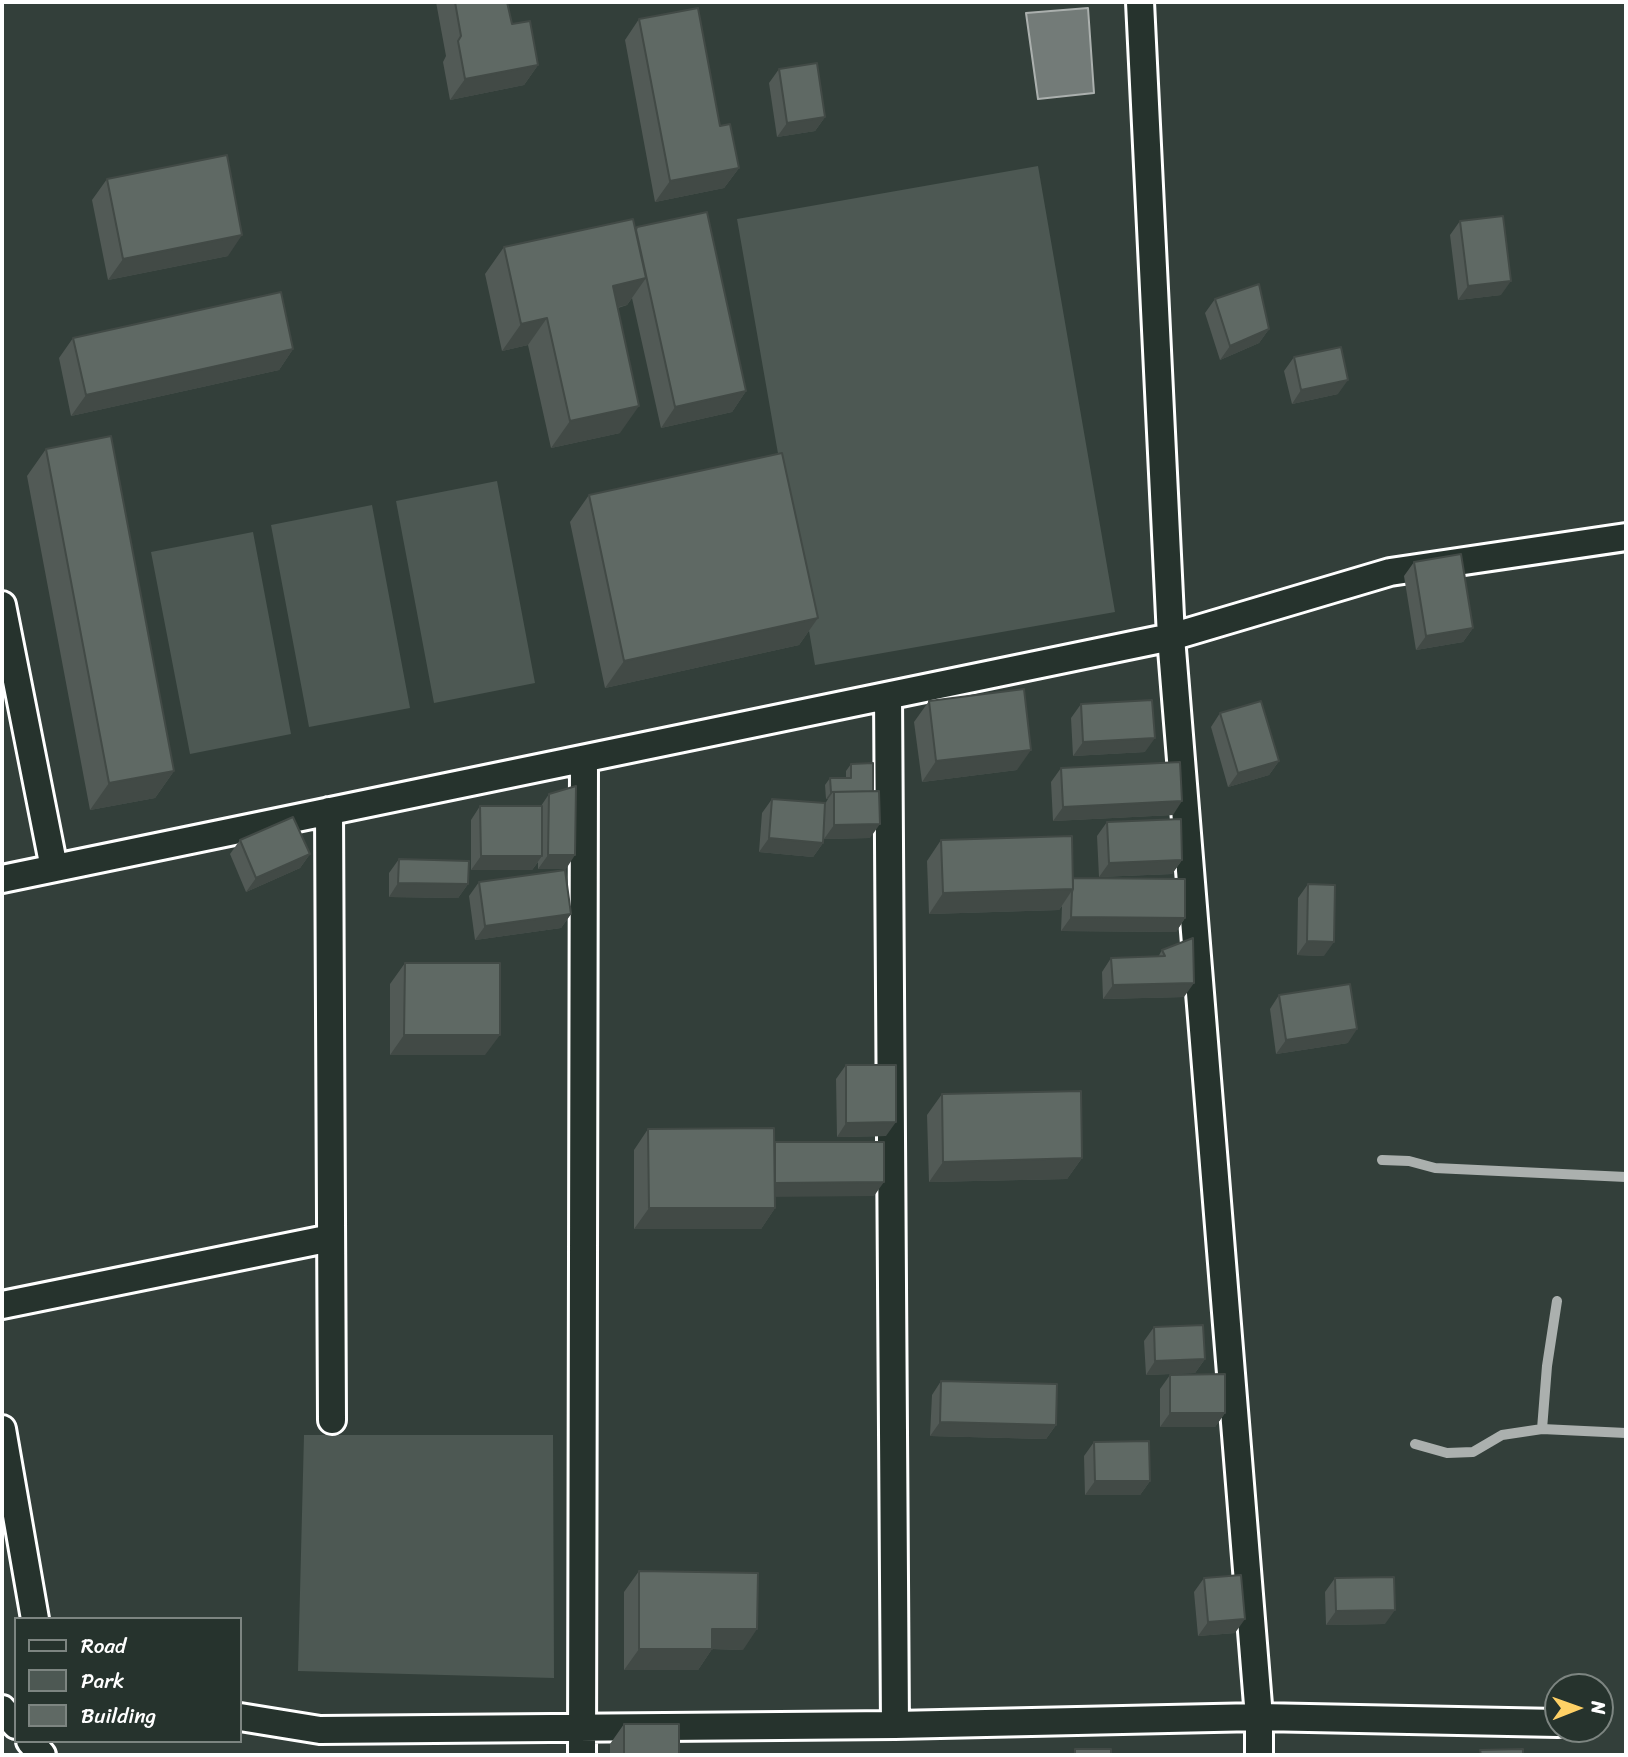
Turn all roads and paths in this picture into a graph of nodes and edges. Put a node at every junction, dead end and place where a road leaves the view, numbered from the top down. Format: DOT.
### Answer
graph roads {
  1 [pos="1140,2"];
  2 [pos="1626,537"];
  3 [pos="2,604"];
  4 [pos="1171,637"];
  5 [pos="888,696"];
  6 [pos="584,760"];
  7 [pos="329,811"];
  8 [pos="54,868"];
  9 [pos="2,879"];
  10 [pos="331,1238"];
  11 [pos="2,1305"];
  12 [pos="332,1420"];
  13 [pos="2,1429"];
  14 [pos="35,1617"];
  15 [pos="2,1709"];
  16 [pos="242,1717"];
  17 [pos="1259,1717"];
  18 [pos="14,1723"];
  19 [pos="1544,1723"];
  20 [pos="582,1726"];
  21 [pos="895,1726"];
  22 [pos="582,1755"];
  23 [pos="1259,1755"];
  1 -- 4 [label="street"];
  2 -- 4 [label="street"];
  3 -- 8 [label="street"];
  4 -- 5 [label="street"];
  4 -- 17 [label="street"];
  5 -- 6 [label="street"];
  5 -- 21 [label="street"];
  6 -- 7 [label="street"];
  6 -- 20 [label="street"];
  7 -- 8 [label="street"];
  7 -- 10 [label="street"];
  8 -- 9 [label="street"];
  10 -- 11 [label="street"];
  10 -- 12 [label="street"];
  13 -- 14 [label="street"];
  15 -- 18 [label="street"];
  16 -- 20 [label="street"];
  17 -- 19 [label="street"];
  17 -- 21 [label="street"];
  17 -- 23 [label="street"];
  20 -- 21 [label="street"];
  20 -- 22 [label="street"];
}
